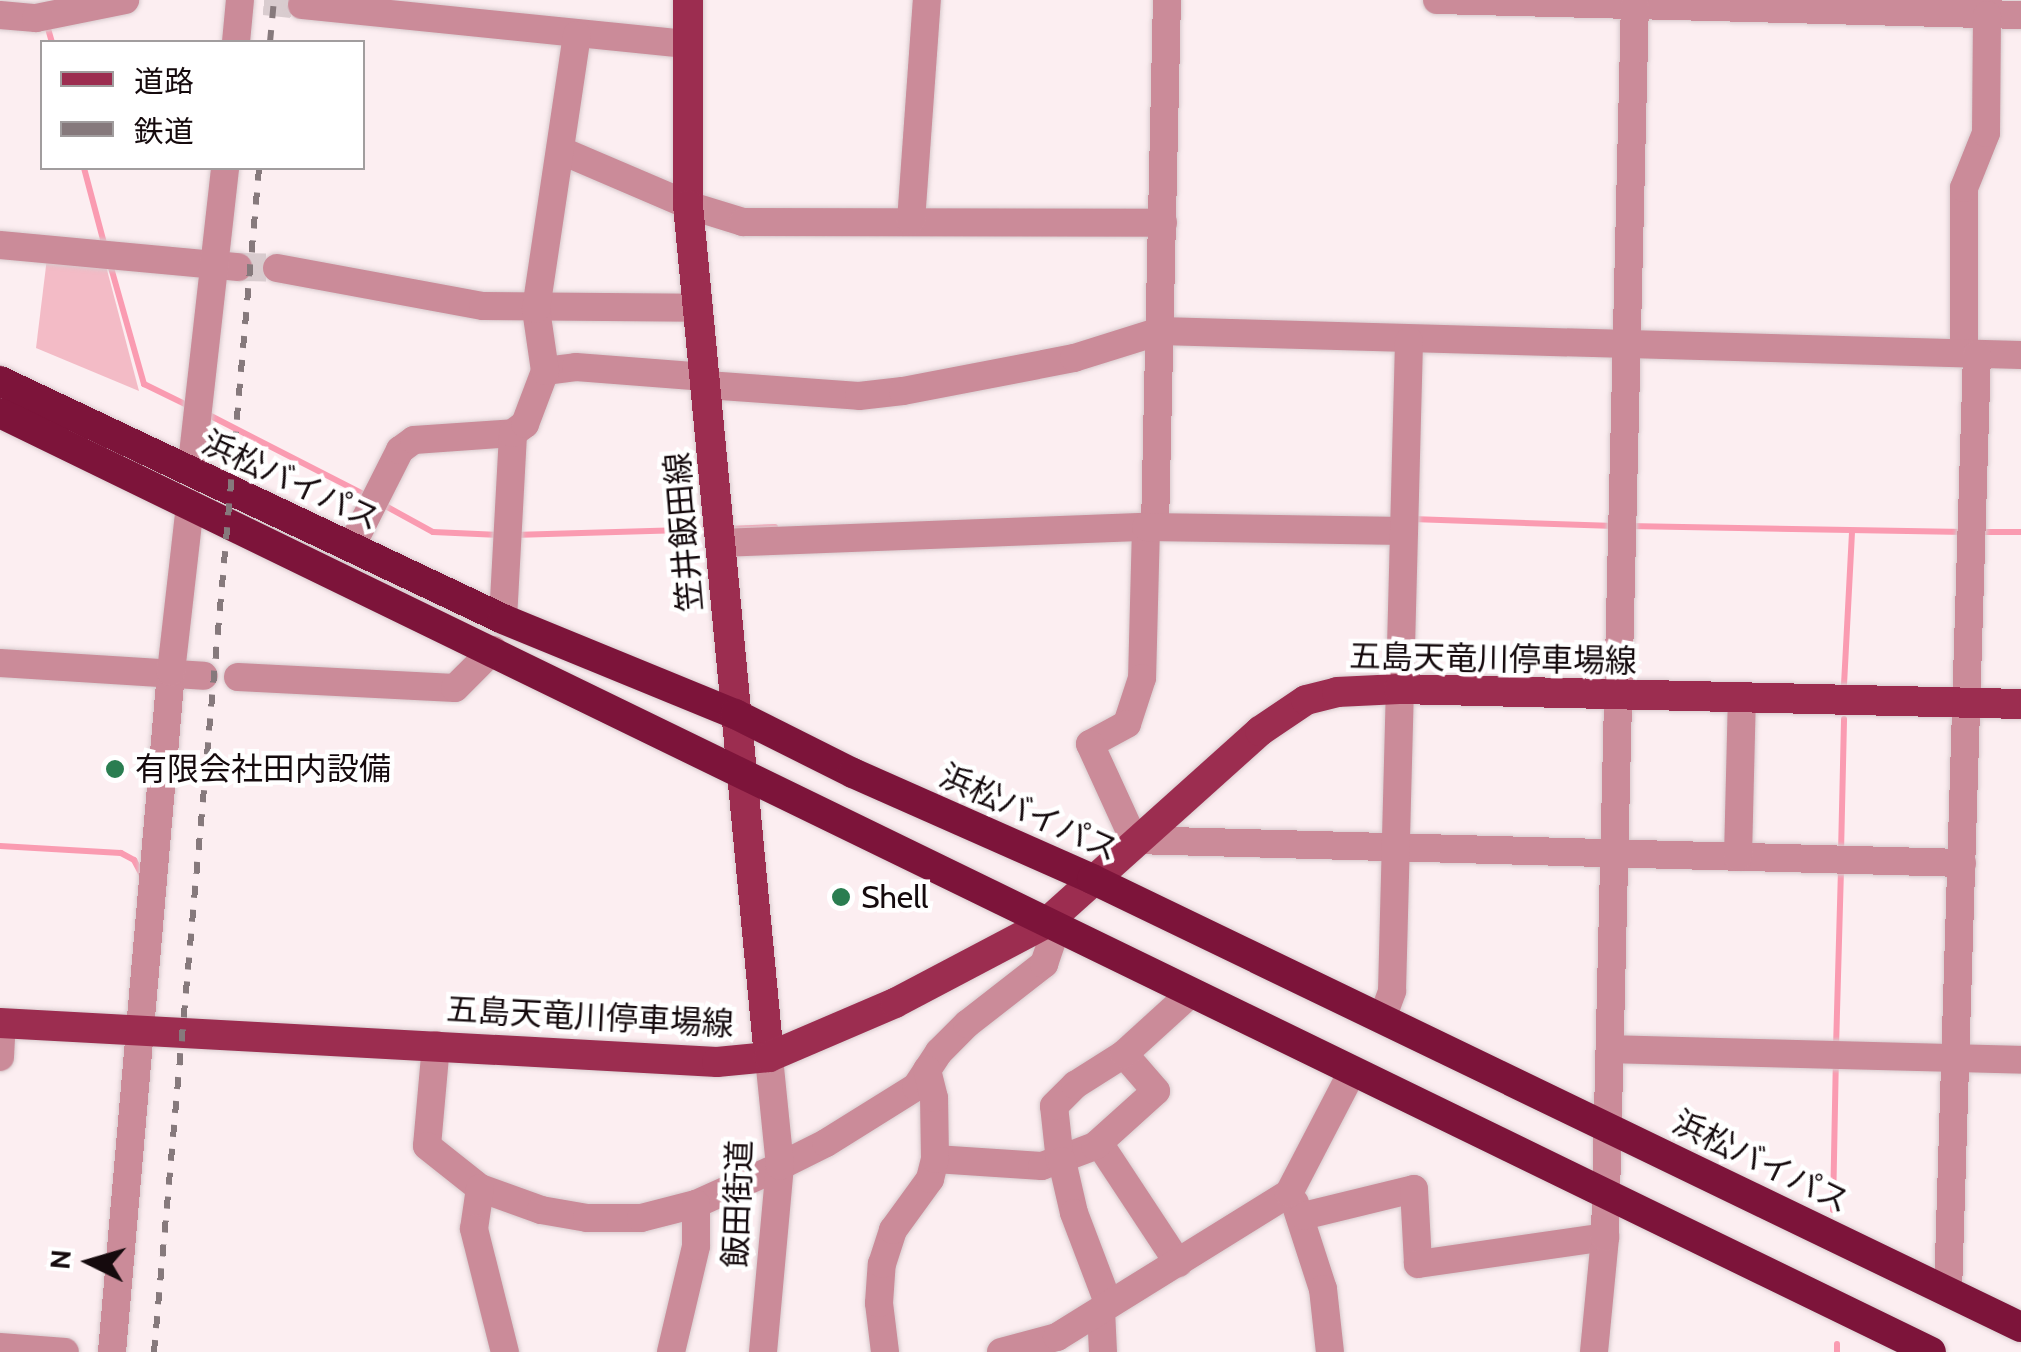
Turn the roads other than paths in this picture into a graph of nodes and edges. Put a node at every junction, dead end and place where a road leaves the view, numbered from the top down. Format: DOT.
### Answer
graph roads {
  1 [pos="125,0"];
  2 [pos="240,0"];
  3 [pos="688,0"];
  4 [pos="926,0"];
  5 [pos="1167,0"];
  6 [pos="1438,0"];
  7 [pos="318,4"];
  8 [pos="1634,6"];
  9 [pos="1987,14"];
  10 [pos="0,15"];
  11 [pos="2021,15"];
  12 [pos="576,35"];
  13 [pos="236,40"];
  14 [pos="687,44"];
  15 [pos="562,152"];
  16 [pos="225,170"];
  17 [pos="688,205"];
  18 [pos="911,221"];
  19 [pos="1163,223"];
  20 [pos="0,245"];
  21 [pos="227,266"];
  22 [pos="277,268"];
  23 [pos="697,308"];
  24 [pos="536,309"];
  25 [pos="1160,331"];
  26 [pos="1409,341"];
  27 [pos="1626,347"];
  28 [pos="1970,354"];
  29 [pos="2021,355"];
  30 [pos="544,372"];
  31 [pos="0,381"];
  32 [pos="707,381"];
  33 [pos="0,414"];
  34 [pos="513,432"];
  35 [pos="191,472"];
  36 [pos="190,504"];
  37 [pos="1150,527"];
  38 [pos="1404,532"];
  39 [pos="720,534"];
  40 [pos="352,547"];
  41 [pos="503,619"];
  42 [pos="493,650"];
  43 [pos="0,663"];
  44 [pos="171,672"];
  45 [pos="204,676"];
  46 [pos="238,677"];
  47 [pos="1399,689"];
  48 [pos="1618,695"];
  49 [pos="1742,698"];
  50 [pos="1969,702"];
  51 [pos="2021,704"];
  52 [pos="735,714"];
  53 [pos="743,774"];
  54 [pos="1134,840"];
  55 [pos="1396,848"];
  56 [pos="1615,854"];
  57 [pos="1738,857"];
  58 [pos="1962,862"];
  59 [pos="1092,879"];
  60 [pos="1050,926"];
  61 [pos="1190,994"];
  62 [pos="1382,1019"];
  63 [pos="1,1023"];
  64 [pos="138,1031"];
  65 [pos="436,1045"];
  66 [pos="1610,1048"];
  67 [pos="1124,1054"];
  68 [pos="0,1057"];
  69 [pos="768,1057"];
  70 [pos="1957,1058"];
  71 [pos="2021,1060"];
  72 [pos="927,1070"];
  73 [pos="1352,1072"];
  74 [pos="1608,1126"];
  75 [pos="1099,1143"];
  76 [pos="935,1159"];
  77 [pos="1061,1161"];
  78 [pos="780,1166"];
  79 [pos="480,1188"];
  80 [pos="1604,1193"];
  81 [pos="696,1204"];
  82 [pos="1296,1205"];
  83 [pos="1605,1237"];
  84 [pos="1178,1262"];
  85 [pos="1948,1292"];
  86 [pos="1105,1308"];
  87 [pos="2021,1327"];
  88 [pos="0,1347"];
  89 [pos="65,1352"];
  90 [pos="112,1352"];
  91 [pos="505,1352"];
  92 [pos="670,1352"];
  93 [pos="763,1352"];
  94 [pos="884,1352"];
  95 [pos="1001,1352"];
  96 [pos="1102,1352"];
  97 [pos="1330,1352"];
  98 [pos="1594,1352"];
  99 [pos="1930,1352"];
  1 -- 10 [label="street"];
  2 -- 13 [label="street"];
  3 -- 14 [label="main road, 笠井飯田線"];
  4 -- 18 [label="street"];
  5 -- 19 [label="street"];
  6 -- 8 [label="street"];
  7 -- 12 [label="street"];
  8 -- 9 [label="street"];
  8 -- 27 [label="street"];
  9 -- 11 [label="street"];
  9 -- 28 [label="street"];
  12 -- 14 [label="street"];
  12 -- 15 [label="street"];
  14 -- 17 [label="main road, 笠井飯田線"];
  15 -- 17 [label="street"];
  15 -- 24 [label="street"];
  16 -- 21 [label="street"];
  17 -- 18 [label="street"];
  17 -- 23 [label="main road, 笠井飯田線"];
  18 -- 19 [label="street"];
  19 -- 25 [label="street"];
  20 -- 21 [label="street"];
  21 -- 35 [label="street"];
  22 -- 24 [label="street"];
  23 -- 24 [label="street"];
  23 -- 32 [label="main road, 笠井飯田線"];
  24 -- 30 [label="street"];
  25 -- 26 [label="street"];
  25 -- 32 [label="street"];
  25 -- 37 [label="street"];
  26 -- 27 [label="street"];
  26 -- 38 [label="street"];
  27 -- 28 [label="street"];
  27 -- 48 [label="street"];
  28 -- 29 [label="street"];
  28 -- 50 [label="street"];
  30 -- 32 [label="street"];
  30 -- 34 [label="street"];
  31 -- 35 [label="highway, 浜松バイパス"];
  32 -- 39 [label="main road, 笠井飯田線"];
  33 -- 36 [label="highway, 浜松バイパス"];
  34 -- 40 [label="street"];
  34 -- 41 [label="street"];
  35 -- 40 [label="highway, 浜松バイパス"];
  36 -- 42 [label="highway, 浜松バイパス"];
  36 -- 44 [label="street"];
  37 -- 38 [label="street"];
  37 -- 39 [label="street"];
  37 -- 54 [label="street"];
  38 -- 47 [label="street"];
  39 -- 52 [label="main road, 笠井飯田線"];
  40 -- 41 [label="highway, 浜松バイパス"];
  41 -- 52 [label="highway, 浜松バイパス"];
  42 -- 46 [label="street"];
  42 -- 53 [label="highway, 浜松バイパス"];
  43 -- 44 [label="street"];
  44 -- 45 [label="street"];
  44 -- 64 [label="street"];
  47 -- 48 [label="main road, 五島天竜川停車場線"];
  47 -- 54 [label="main road, 五島天竜川停車場線"];
  47 -- 55 [label="street"];
  48 -- 49 [label="main road, 五島天竜川停車場線"];
  48 -- 56 [label="street"];
  49 -- 50 [label="main road, 五島天竜川停車場線"];
  49 -- 57 [label="street"];
  50 -- 51 [label="main road, 五島天竜川停車場線"];
  50 -- 58 [label="street"];
  52 -- 53 [label="main road, 笠井飯田線"];
  52 -- 59 [label="highway, 浜松バイパス"];
  53 -- 60 [label="highway, 浜松バイパス"];
  53 -- 69 [label="main road, 笠井飯田線"];
  54 -- 55 [label="street"];
  54 -- 59 [label="main road, 五島天竜川停車場線"];
  55 -- 56 [label="street"];
  55 -- 62 [label="street"];
  56 -- 57 [label="street"];
  56 -- 66 [label="street"];
  57 -- 58 [label="street"];
  58 -- 70 [label="street"];
  59 -- 60 [label="main road, 五島天竜川停車場線"];
  59 -- 62 [label="highway, 浜松バイパス"];
  60 -- 61 [label="highway, 浜松バイパス"];
  60 -- 69 [label="main road, 五島天竜川停車場線"];
  60 -- 72 [label="street"];
  61 -- 67 [label="street"];
  61 -- 73 [label="highway, 浜松バイパス"];
  62 -- 74 [label="highway, 浜松バイパス"];
  63 -- 64 [label="main road, 五島天竜川停車場線"];
  63 -- 68 [label="street"];
  64 -- 65 [label="main road, 五島天竜川停車場線"];
  64 -- 90 [label="street"];
  65 -- 69 [label="main road, 五島天竜川停車場線"];
  65 -- 79 [label="street"];
  66 -- 70 [label="street"];
  66 -- 74 [label="street"];
  67 -- 75 [label="street"];
  67 -- 77 [label="street"];
  69 -- 78 [label="street, 飯田街道"];
  70 -- 71 [label="street"];
  70 -- 85 [label="street"];
  72 -- 76 [label="street"];
  72 -- 78 [label="street"];
  73 -- 80 [label="highway, 浜松バイパス"];
  73 -- 82 [label="street"];
  74 -- 80 [label="street"];
  74 -- 85 [label="highway, 浜松バイパス"];
  75 -- 77 [label="street"];
  75 -- 84 [label="street"];
  76 -- 77 [label="street"];
  76 -- 94 [label="street"];
  77 -- 86 [label="street"];
  78 -- 81 [label="street"];
  78 -- 93 [label="street, 飯田街道"];
  79 -- 81 [label="street"];
  79 -- 91 [label="street"];
  80 -- 83 [label="street"];
  80 -- 99 [label="highway, 浜松バイパス"];
  81 -- 92 [label="street"];
  82 -- 83 [label="street"];
  82 -- 84 [label="street"];
  82 -- 97 [label="street"];
  83 -- 98 [label="street"];
  84 -- 86 [label="street"];
  85 -- 87 [label="highway, 浜松バイパス"];
  86 -- 95 [label="street"];
  86 -- 96 [label="street"];
  88 -- 89 [label="street"];
}
